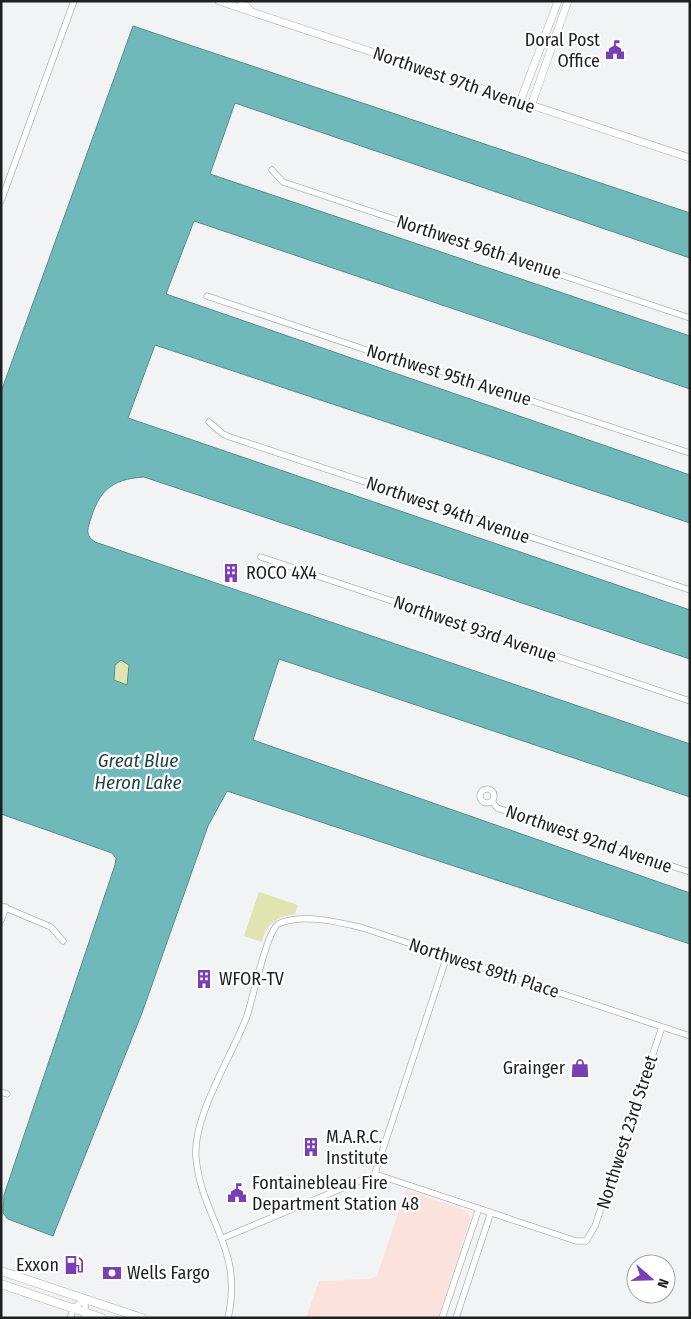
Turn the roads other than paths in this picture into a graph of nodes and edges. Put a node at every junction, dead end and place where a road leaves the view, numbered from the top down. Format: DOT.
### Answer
graph roads {
  1 [pos="74,1"];
  2 [pos="219,1"];
  3 [pos="241,1"];
  4 [pos="558,1"];
  5 [pos="568,1"];
  6 [pos="252,12"];
  7 [pos="520,102"];
  8 [pos="531,106"];
  9 [pos="690,158"];
  10 [pos="272,170"];
  11 [pos="1,201"];
  12 [pos="207,296"];
  13 [pos="690,318"];
  14 [pos="209,422"];
  15 [pos="690,454"];
  16 [pos="261,557"];
  17 [pos="690,590"];
  18 [pos="690,701"];
  19 [pos="492,801"];
  20 [pos="690,872"];
  21 [pos="4,906"];
  22 [pos="1,920"];
  23 [pos="63,941"];
  24 [pos="447,956"];
  25 [pos="662,1027"];
  26 [pos="690,1036"];
  27 [pos="374,1176"];
  28 [pos="479,1208"];
  29 [pos="491,1212"];
  30 [pos="223,1238"];
  31 [pos="1,1271"];
  32 [pos="1,1284"];
  33 [pos="85,1299"];
  34 [pos="74,1308"];
  35 [pos="85,1315"];
  36 [pos="70,1318"];
  37 [pos="102,1318"];
  38 [pos="142,1318"];
  39 [pos="228,1318"];
  40 [pos="442,1318"];
  41 [pos="456,1318"];
  1 -- 11 [label="street"];
  2 -- 6 [label="street, Northwest 97th Avenue"];
  3 -- 6 [label="street"];
  4 -- 7 [label="street"];
  5 -- 8 [label="street"];
  6 -- 7 [label="street, Northwest 97th Avenue"];
  7 -- 8 [label="street, Northwest 97th Avenue"];
  8 -- 9 [label="street, Northwest 97th Avenue"];
  10 -- 13 [label="street, Northwest 96th Avenue"];
  12 -- 15 [label="street, Northwest 95th Avenue"];
  14 -- 17 [label="street, Northwest 94th Avenue"];
  16 -- 18 [label="street, Northwest 93rd Avenue"];
  19 -- 20 [label="street, Northwest 92nd Avenue"];
  21 -- 22 [label="street"];
  21 -- 23 [label="street"];
  24 -- 25 [label="street, Northwest 89th Place"];
  24 -- 27 [label="street"];
  24 -- 30 [label="street, Northwest 89th Place"];
  25 -- 26 [label="street, Northwest 89th Place"];
  25 -- 29 [label="street, Northwest 23rd Street"];
  27 -- 28 [label="street"];
  27 -- 30 [label="street"];
  28 -- 29 [label="street"];
  28 -- 40 [label="street"];
  29 -- 41 [label="street"];
  30 -- 39 [label="street"];
  31 -- 33 [label="main road"];
  32 -- 34 [label="main road"];
  33 -- 34 [label="street"];
  33 -- 35 [label="street"];
  33 -- 38 [label="main road"];
  34 -- 35 [label="main road"];
  34 -- 36 [label="street"];
  35 -- 37 [label="main road"];
}
